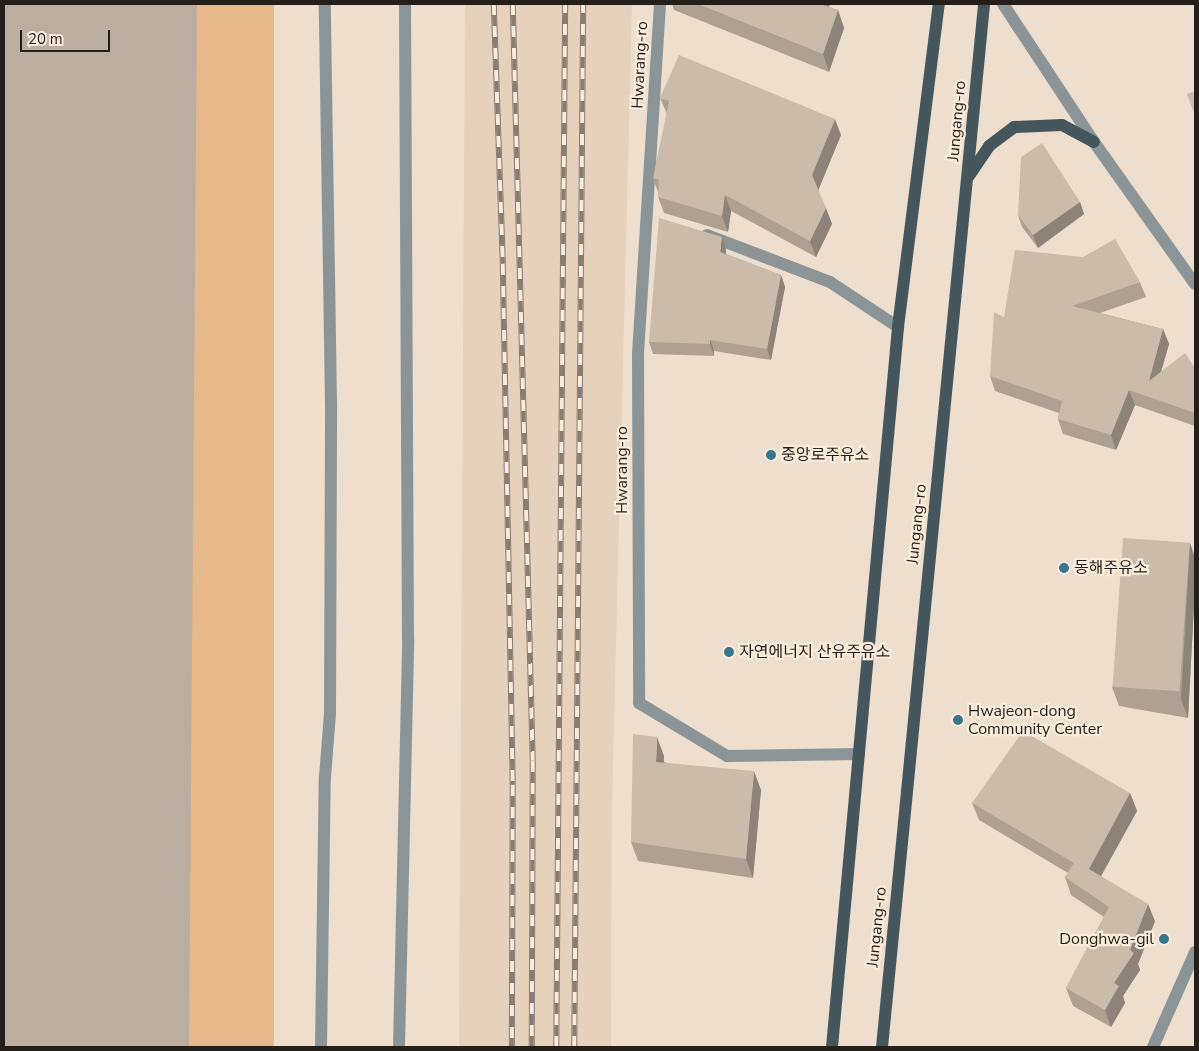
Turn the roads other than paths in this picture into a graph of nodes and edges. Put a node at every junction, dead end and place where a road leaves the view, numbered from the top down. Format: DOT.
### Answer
graph roads {
  1 [pos="325,4"];
  2 [pos="406,4"];
  3 [pos="660,4"];
  4 [pos="939,4"];
  5 [pos="984,4"];
  6 [pos="1003,4"];
  7 [pos="1094,142"];
  8 [pos="968,178"];
  9 [pos="694,230"];
  10 [pos="1195,284"];
  11 [pos="898,326"];
  12 [pos="859,754"];
  13 [pos="1195,952"];
  14 [pos="321,1047"];
  15 [pos="399,1047"];
  16 [pos="832,1047"];
  17 [pos="882,1047"];
  18 [pos="1153,1047"];
  1 -- 14 [label="street"];
  2 -- 15 [label="street"];
  3 -- 12 [label="street, Hwarang-ro"];
  4 -- 11 [label="main road, Jungang-ro"];
  5 -- 8 [label="main road, Jungang-ro"];
  6 -- 7 [label="street"];
  7 -- 8 [label="main road"];
  7 -- 10 [label="street"];
  8 -- 17 [label="main road, Jungang-ro"];
  9 -- 11 [label="street"];
  11 -- 12 [label="main road, Jungang-ro"];
  12 -- 16 [label="main road, Jungang-ro"];
  13 -- 18 [label="street"];
}
